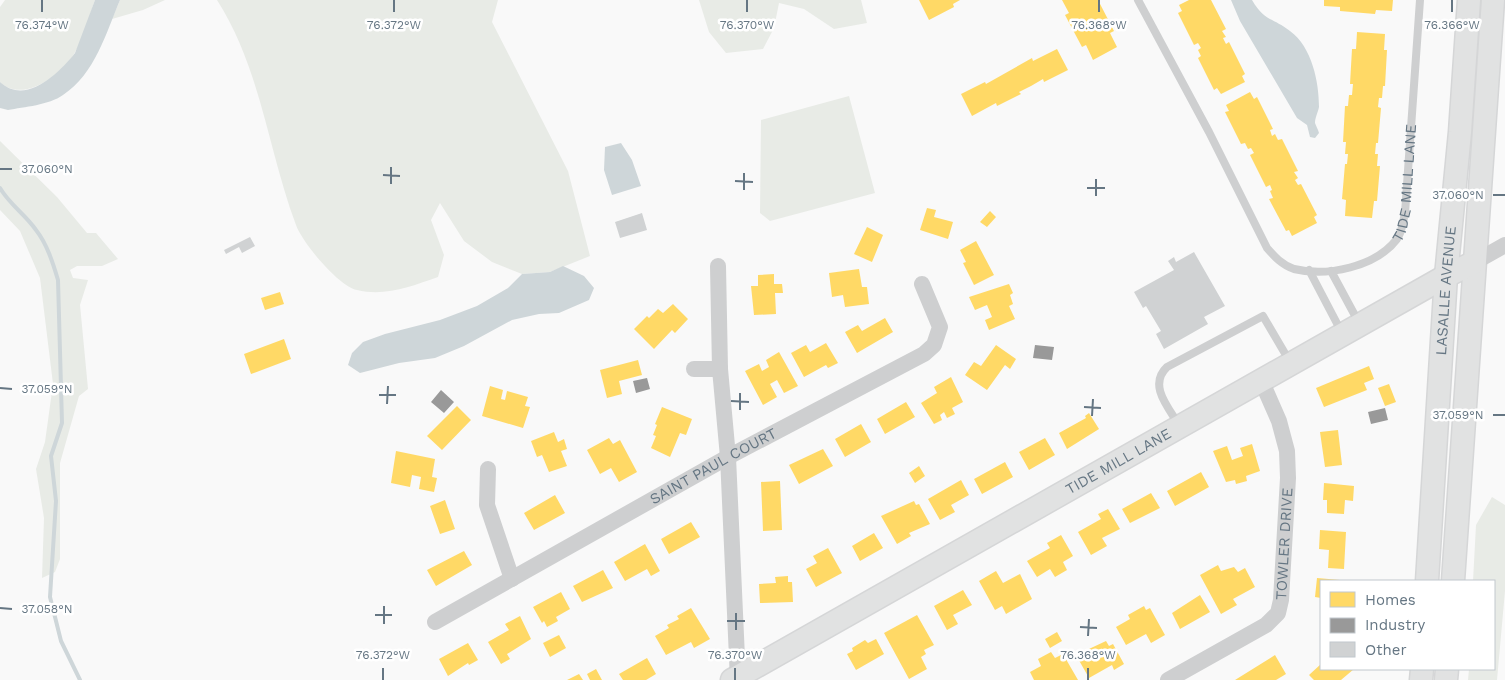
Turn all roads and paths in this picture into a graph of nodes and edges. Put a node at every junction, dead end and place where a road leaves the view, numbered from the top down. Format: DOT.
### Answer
graph roads {
  1 [pos="1138,0"];
  2 [pos="1420,0"];
  3 [pos="1468,0"];
  4 [pos="1493,0"];
  5 [pos="1505,245"];
  6 [pos="1473,263"];
  7 [pos="718,266"];
  8 [pos="1309,270"];
  9 [pos="1332,271"];
  10 [pos="1446,276"];
  11 [pos="922,284"];
  12 [pos="1351,330"];
  13 [pos="1291,363"];
  14 [pos="694,369"];
  15 [pos="720,369"];
  16 [pos="1261,380"];
  17 [pos="1180,426"];
  18 [pos="728,457"];
  19 [pos="488,469"];
  20 [pos="512,579"];
  21 [pos="1427,580"];
  22 [pos="1453,580"];
  23 [pos="435,622"];
  24 [pos="1184,676"];
  25 [pos="735,679"];
  26 [pos="1168,680"];
  1 -- 8 [label="lane, TIDE MILL LANE"];
  2 -- 9 [label="lane, TIDE MILL LANE"];
  3 -- 10 [label="main road, LASALLE AVENUE"];
  4 -- 6 [label="main road, LASALLE AVENUE"];
  5 -- 6 [label="street, TIDE MILL LANE"];
  6 -- 10 [label="main road, TIDE MILL LANE"];
  6 -- 22 [label="main road, LASALLE AVENUE"];
  7 -- 15 [label="street"];
  8 -- 9 [label="lane, TIDE MILL LANE"];
  8 -- 12 [label="lane"];
  9 -- 12 [label="lane"];
  10 -- 12 [label="main road, TIDE MILL LANE"];
  10 -- 21 [label="main road, LASALLE AVENUE"];
  11 -- 18 [label="street, SAINT PAUL COURT"];
  12 -- 13 [label="main road, TIDE MILL LANE"];
  13 -- 16 [label="main road, TIDE MILL LANE"];
  13 -- 17 [label="lane"];
  14 -- 15 [label="street"];
  15 -- 18 [label="street"];
  16 -- 17 [label="main road, TIDE MILL LANE"];
  16 -- 24 [label="street, TOWLER DRIVE"];
  17 -- 25 [label="main road, TIDE MILL LANE"];
  18 -- 20 [label="street, SAINT PAUL COURT"];
  18 -- 25 [label="street"];
  19 -- 20 [label="street"];
  20 -- 23 [label="street, SAINT PAUL COURT"];
  24 -- 26 [label="street, TOWLER DRIVE"];
}
